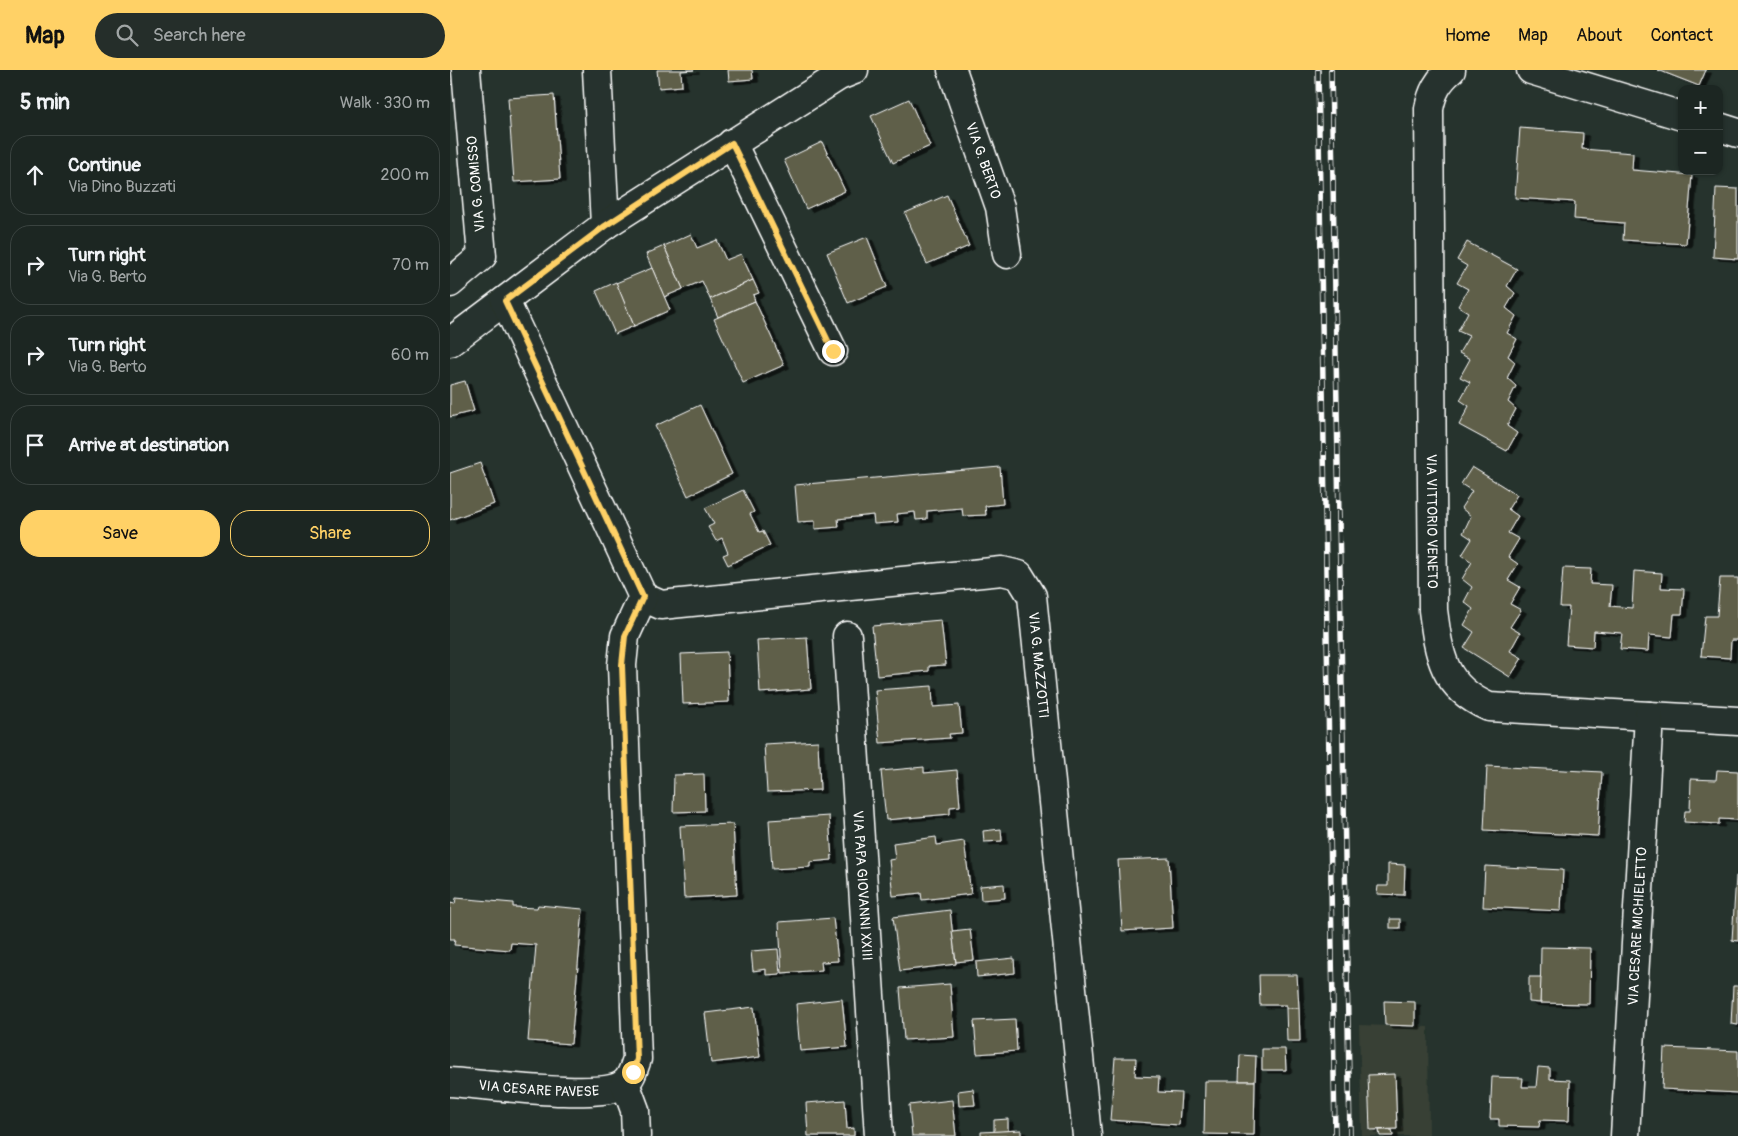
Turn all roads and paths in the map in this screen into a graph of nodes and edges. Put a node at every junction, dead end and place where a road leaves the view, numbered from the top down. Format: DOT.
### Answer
graph roads {
  1 [pos="466,70"];
  2 [pos="597,70"];
  3 [pos="952,70"];
  4 [pos="1451,70"];
  5 [pos="1531,70"];
  6 [pos="843,72"];
  7 [pos="1678,115"];
  8 [pos="1723,128"];
  9 [pos="1738,133"];
  10 [pos="732,143"];
  11 [pos="605,226"];
  12 [pos="1007,254"];
  13 [pos="450,283"];
  14 [pos="505,301"];
  15 [pos="450,342"];
  16 [pos="833,351"];
  17 [pos="643,597"];
  18 [pos="847,636"];
  19 [pos="1649,716"];
  20 [pos="1738,721"];
  21 [pos="450,1082"];
  22 [pos="625,1083"];
  23 [pos="636,1136"];
  24 [pos="879,1136"];
  25 [pos="1087,1136"];
  26 [pos="1625,1136"];
  1 -- 13 [label="street, VIA G. COMISSO"];
  2 -- 11 [label="street"];
  3 -- 12 [label="street, VIA G. BERTO"];
  4 -- 19 [label="street, VIA VITTORIO VENETO"];
  5 -- 7 [label="street"];
  6 -- 10 [label="street"];
  8 -- 9 [label="street"];
  10 -- 11 [label="street"];
  10 -- 16 [label="street"];
  11 -- 14 [label="street"];
  14 -- 15 [label="street"];
  14 -- 17 [label="street"];
  17 -- 22 [label="street"];
  17 -- 25 [label="street, VIA G. MAZZOTTI"];
  18 -- 24 [label="street, VIA PAPA GIOVANNI XXIII"];
  19 -- 20 [label="street, VIA VITTORIO VENETO"];
  19 -- 26 [label="street, VIA CESARE MICHIELETTO"];
  21 -- 22 [label="street, VIA CESARE PAVESE"];
  22 -- 23 [label="street"];
}
